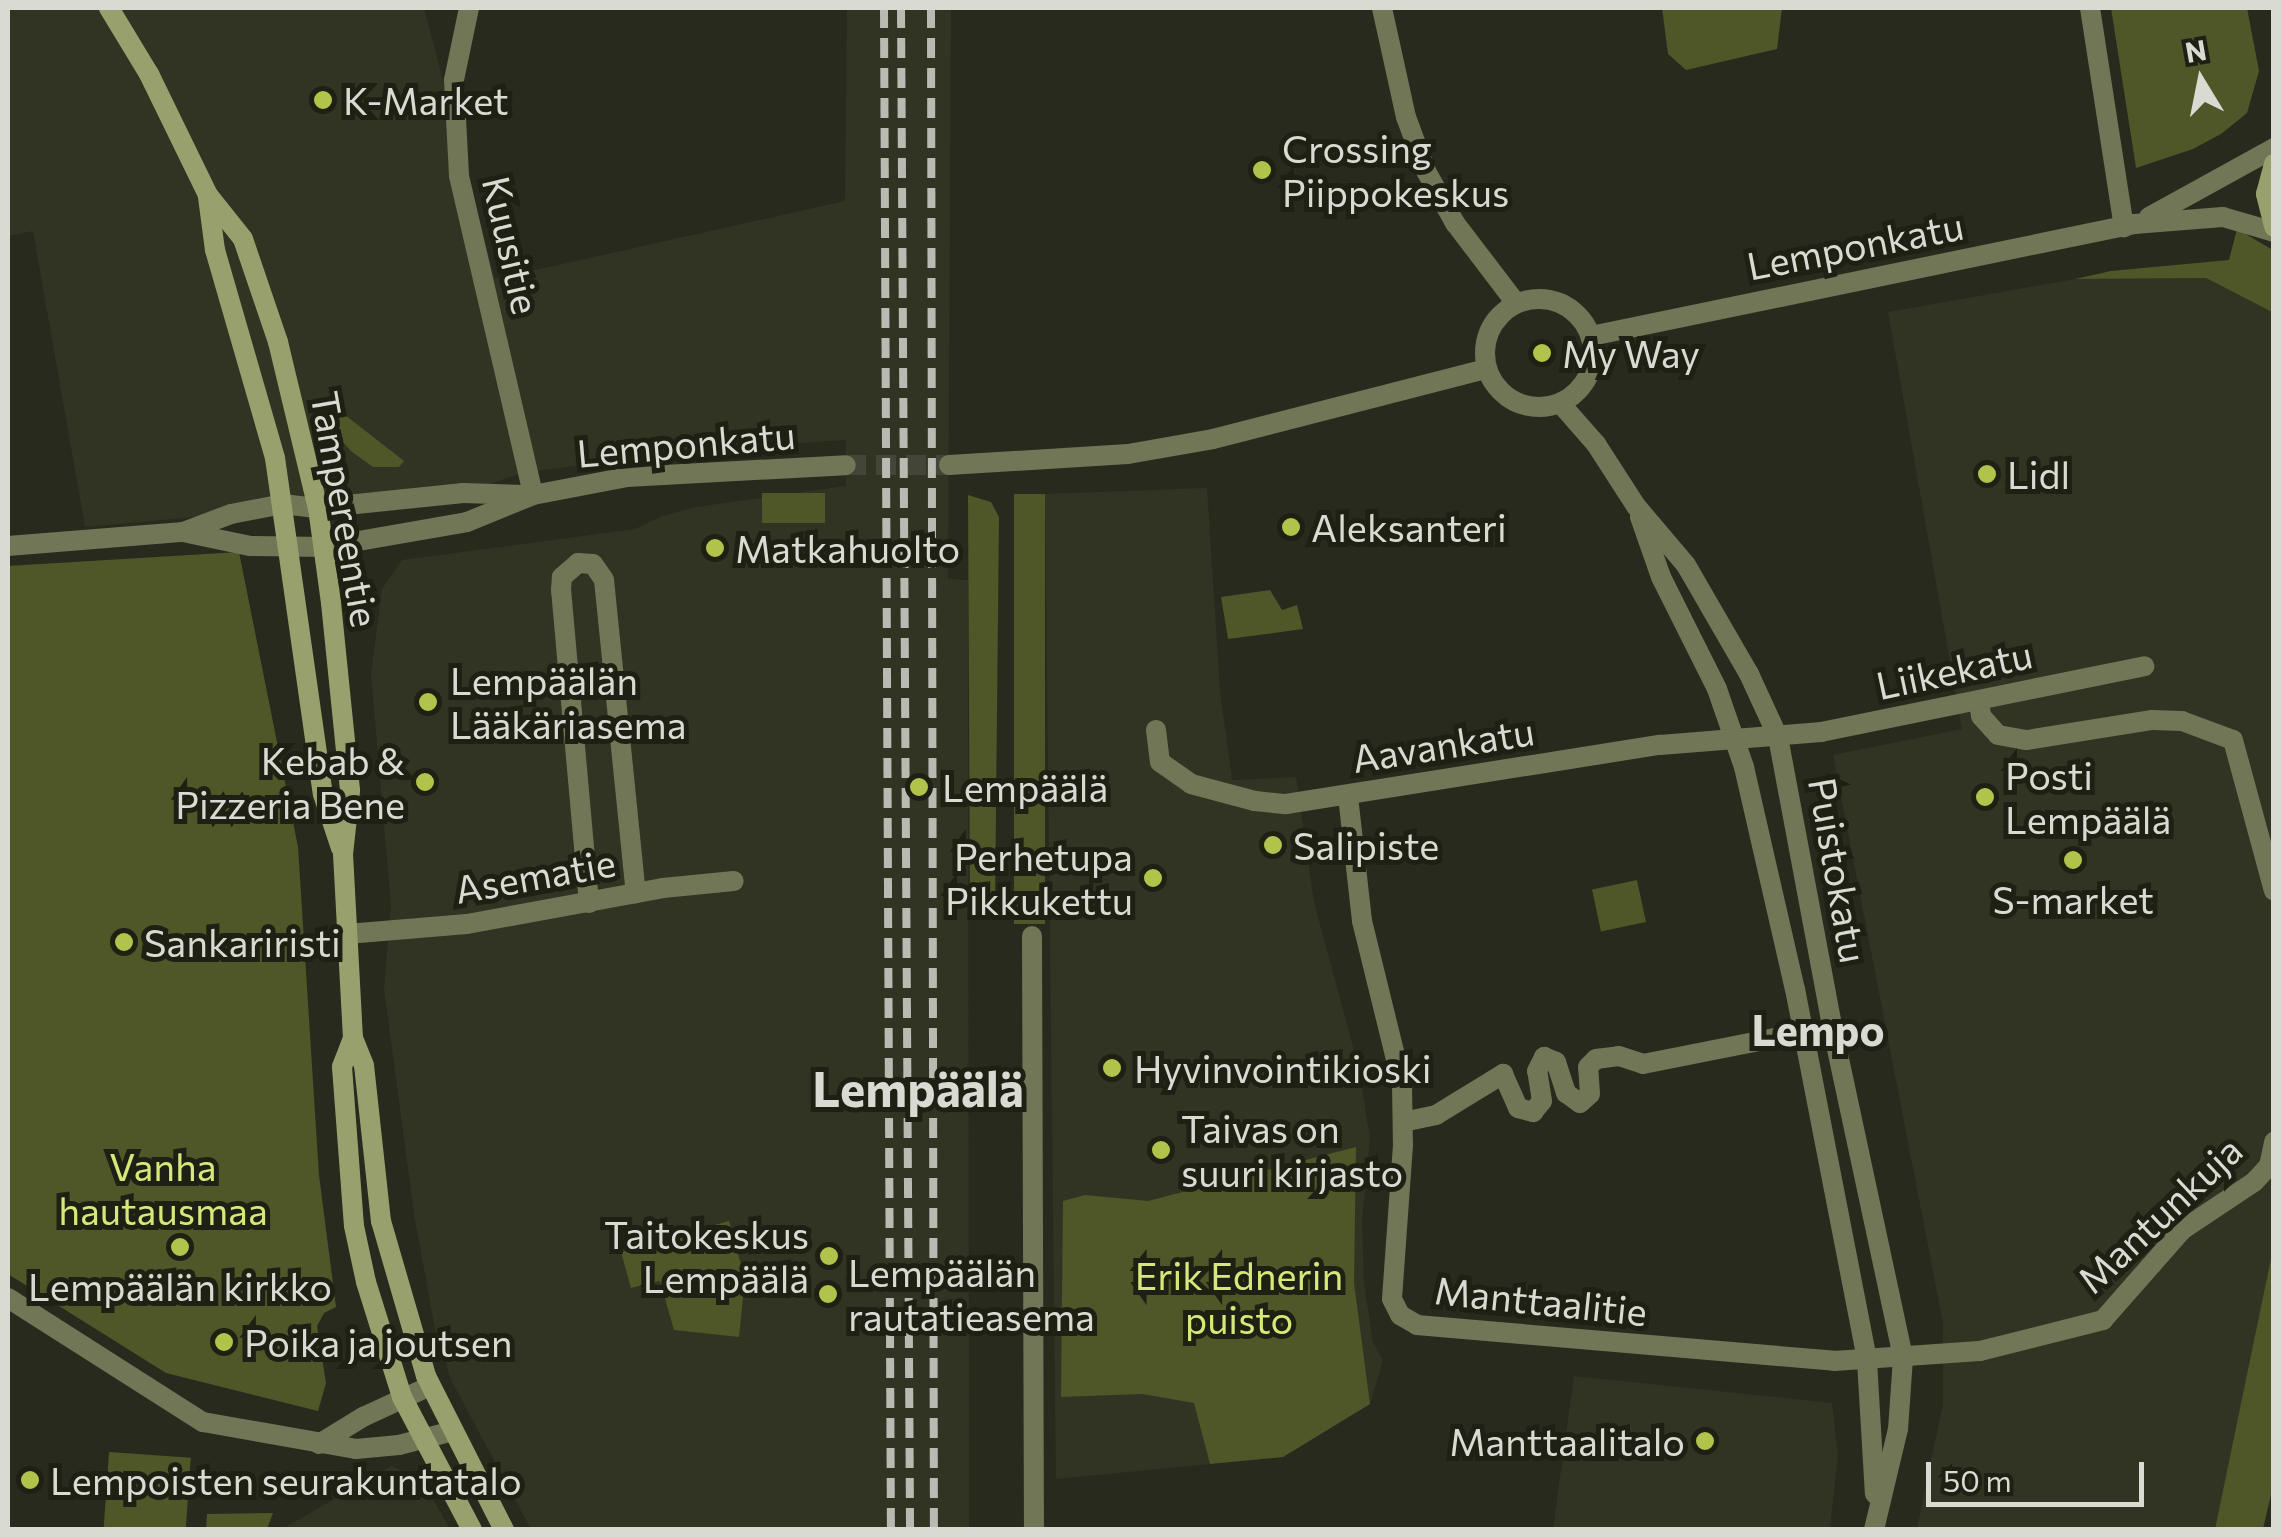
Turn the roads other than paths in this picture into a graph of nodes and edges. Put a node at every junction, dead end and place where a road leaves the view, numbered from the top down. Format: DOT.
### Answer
graph roads {
  1 [pos="109,8"];
  2 [pos="469,8"];
  3 [pos="1382,8"];
  4 [pos="2090,8"];
  5 [pos="2274,148"];
  6 [pos="2274,164"];
  7 [pos="208,196"];
  8 [pos="2129,225"];
  9 [pos="2274,230"];
  10 [pos="1516,304"];
  11 [pos="1591,336"];
  12 [pos="1486,368"];
  13 [pos="1560,403"];
  14 [pos="846,465"];
  15 [pos="949,465"];
  16 [pos="533,495"];
  17 [pos="283,504"];
  18 [pos="1636,506"];
  19 [pos="318,508"];
  20 [pos="183,532"];
  21 [pos="289,544"];
  22 [pos="8,546"];
  23 [pos="324,547"];
  24 [pos="2144,666"];
  25 [pos="1978,700"];
  26 [pos="1156,730"];
  27 [pos="1778,737"];
  28 [pos="1734,738"];
  29 [pos="1348,796"];
  30 [pos="343,854"];
  31 [pos="734,881"];
  32 [pos="2274,891"];
  33 [pos="636,893"];
  34 [pos="589,902"];
  35 [pos="347,934"];
  36 [pos="1032,936"];
  37 [pos="1832,1026"];
  38 [pos="1804,1032"];
  39 [pos="352,1038"];
  40 [pos="1404,1122"];
  41 [pos="2274,1142"];
  42 [pos="8,1298"];
  43 [pos="1904,1358"];
  44 [pos="1867,1360"];
  45 [pos="430,1386"];
  46 [pos="402,1397"];
  47 [pos="453,1431"];
  48 [pos="423,1439"];
  49 [pos="319,1444"];
  50 [pos="1875,1523"];
  51 [pos="472,1530"];
  52 [pos="504,1530"];
  53 [pos="1034,1530"];
  1 -- 7 [label="main road, Tampereentie"];
  2 -- 16 [label="street, Kuusitie"];
  3 -- 10 [label="street"];
  4 -- 8 [label="street"];
  5 -- 8 [label="street, Lemponkatu"];
  6 -- 9 [label="main road"];
  7 -- 17 [label="main road, Tampereentie"];
  7 -- 19 [label="main road, Tampereentie"];
  8 -- 9 [label="street, Lemponkatu"];
  8 -- 11 [label="street, Lemponkatu"];
  10 -- 11 [label="street"];
  10 -- 12 [label="street"];
  11 -- 13 [label="street"];
  12 -- 13 [label="street"];
  12 -- 15 [label="street"];
  13 -- 18 [label="street, Puistokatu"];
  14 -- 16 [label="street, Lemponkatu"];
  16 -- 19 [label="street, Lemponkatu"];
  16 -- 23 [label="street, Lemponkatu"];
  17 -- 19 [label="street, Lemponkatu"];
  17 -- 20 [label="street, Lemponkatu"];
  17 -- 21 [label="main road, Tampereentie"];
  18 -- 27 [label="street, Puistokatu"];
  18 -- 28 [label="street, Puistokatu"];
  19 -- 23 [label="main road, Tampereentie"];
  20 -- 21 [label="street, Lemponkatu"];
  20 -- 22 [label="street"];
  21 -- 23 [label="street, Lemponkatu"];
  21 -- 30 [label="main road, Tampereentie"];
  23 -- 30 [label="main road, Tampereentie"];
  24 -- 25 [label="street, Liikekatu"];
  25 -- 27 [label="street, Liikekatu"];
  25 -- 32 [label="street"];
  26 -- 29 [label="street, Aavankatu"];
  27 -- 28 [label="street, Aavankatu"];
  27 -- 37 [label="street, Puistokatu"];
  28 -- 29 [label="street, Aavankatu"];
  28 -- 38 [label="street, Puistokatu"];
  29 -- 40 [label="street, Manttaalitie"];
  30 -- 35 [label="main road, Tampereentie"];
  31 -- 33 [label="street, Asematie"];
  33 -- 34 [label="street, Asematie"];
  33 -- 34 [label="street"];
  34 -- 35 [label="street, Asematie"];
  35 -- 39 [label="main road, Tampereentie"];
  36 -- 53 [label="street"];
  37 -- 38 [label="street"];
  37 -- 43 [label="street, Puistokatu"];
  38 -- 40 [label="street"];
  38 -- 44 [label="street, Puistokatu"];
  39 -- 45 [label="main road, Tampereentie"];
  39 -- 46 [label="main road, Tampereentie"];
  40 -- 44 [label="street, Manttaalitie"];
  41 -- 43 [label="street, Mantunkuja"];
  42 -- 49 [label="street"];
  43 -- 44 [label="street, Manttaalitie"];
  43 -- 50 [label="street, Puistokatu"];
  44 -- 50 [label="street, Puistokatu"];
  45 -- 46 [label="street"];
  45 -- 47 [label="main road, Tampereentie"];
  46 -- 48 [label="main road, Tampereentie"];
  46 -- 49 [label="street"];
  47 -- 48 [label="street"];
  47 -- 52 [label="main road, Tampereentie"];
  48 -- 49 [label="street"];
  48 -- 51 [label="main road, Tampereentie"];
}
